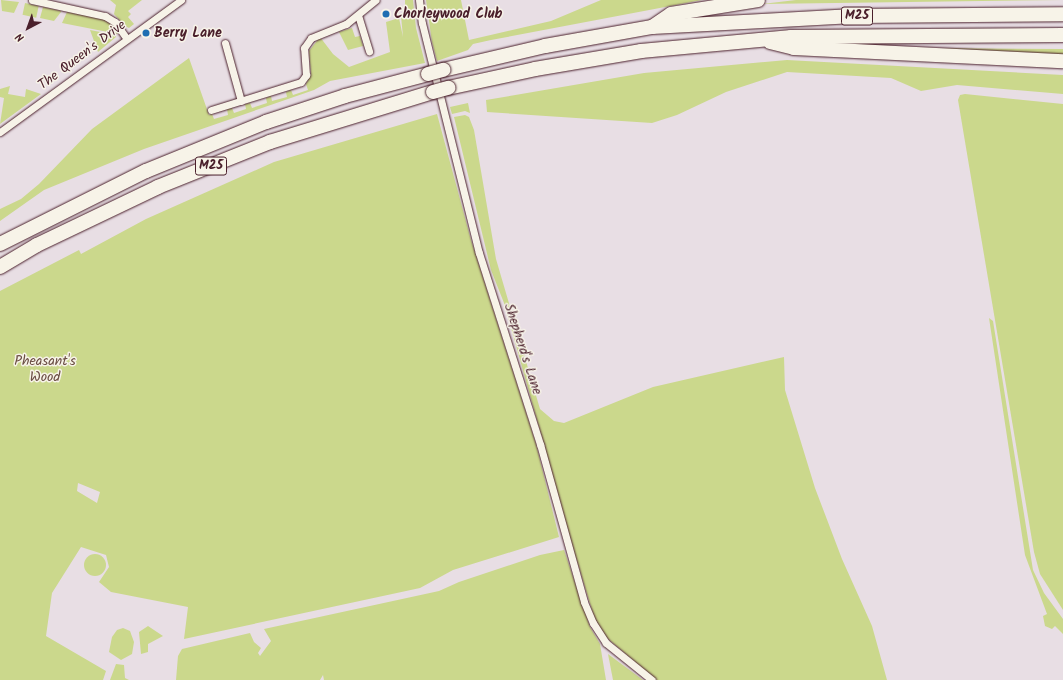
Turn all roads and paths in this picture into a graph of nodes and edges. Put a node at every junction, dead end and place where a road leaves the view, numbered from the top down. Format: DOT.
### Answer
graph roads {
  1 [pos="32,0"];
  2 [pos="181,0"];
  3 [pos="376,0"];
  4 [pos="419,0"];
  5 [pos="758,0"];
  6 [pos="1063,14"];
  7 [pos="358,15"];
  8 [pos="652,27"];
  9 [pos="1063,35"];
  10 [pos="126,38"];
  11 [pos="759,40"];
  12 [pos="225,44"];
  13 [pos="369,51"];
  14 [pos="1063,61"];
  15 [pos="241,101"];
  16 [pos="211,110"];
  17 [pos="0,132"];
  18 [pos="0,244"];
  19 [pos="0,267"];
  20 [pos="652,680"];
  1 -- 10 [label="street"];
  2 -- 10 [label="street, The Queen's Drive"];
  3 -- 7 [label="street"];
  4 -- 20 [label="street, Shepherd's Lane"];
  5 -- 8 [label="highway, M25"];
  6 -- 8 [label="highway, M25"];
  7 -- 13 [label="street"];
  7 -- 15 [label="street"];
  8 -- 18 [label="highway, M25, bridge"];
  9 -- 11 [label="highway, M25"];
  10 -- 17 [label="street, The Queen's Drive"];
  11 -- 14 [label="highway, M25"];
  11 -- 19 [label="highway, M25, bridge"];
  12 -- 15 [label="street"];
  15 -- 16 [label="street"];
}
